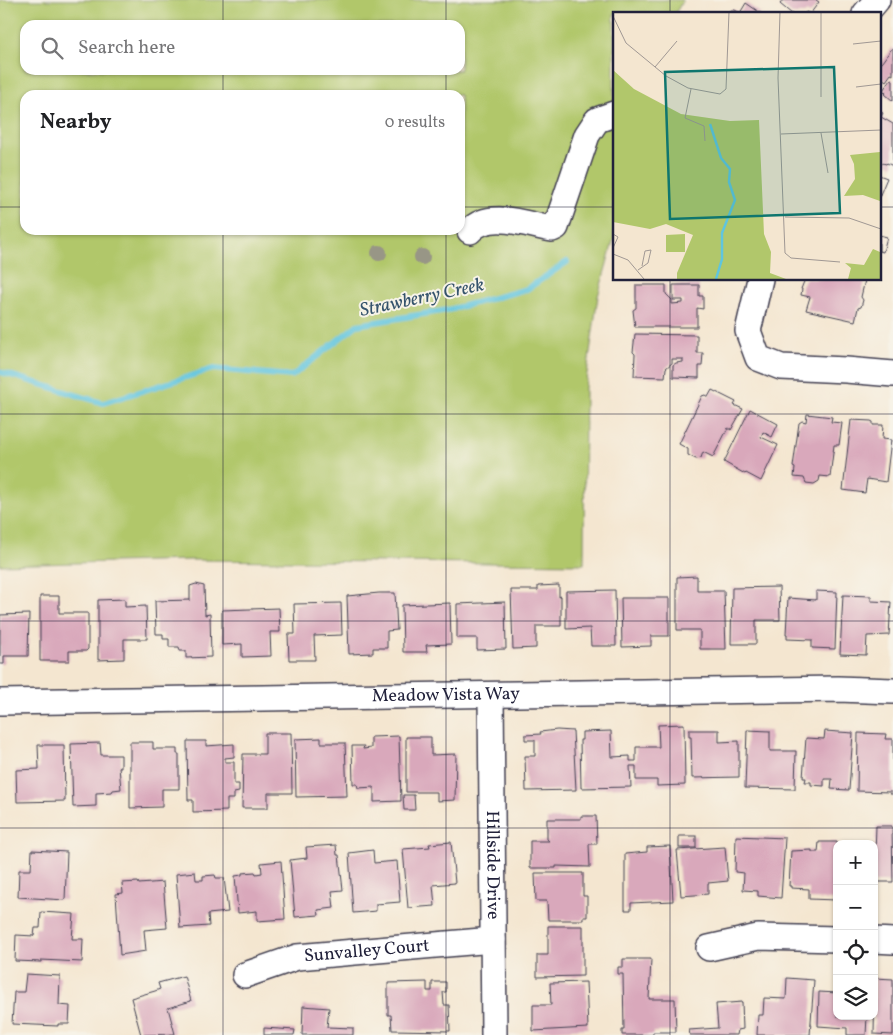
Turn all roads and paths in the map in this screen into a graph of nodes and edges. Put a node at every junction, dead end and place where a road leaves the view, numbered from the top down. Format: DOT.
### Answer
graph roads {
  1 [pos="877,0"];
  2 [pos="867,12"];
  3 [pos="613,114"];
  4 [pos="470,231"];
  5 [pos="760,280"];
  6 [pos="893,374"];
  7 [pos="893,690"];
  8 [pos="491,695"];
  9 [pos="0,702"];
  10 [pos="833,939"];
  11 [pos="492,940"];
  12 [pos="878,940"];
  13 [pos="893,941"];
  14 [pos="709,948"];
  15 [pos="245,975"];
  16 [pos="494,1035"];
  1 -- 2 [label="street"];
  3 -- 4 [label="street"];
  5 -- 6 [label="street"];
  7 -- 8 [label="street, Meadow Vista Way"];
  8 -- 9 [label="street, Meadow Vista Way"];
  8 -- 11 [label="street, Hillside Drive"];
  10 -- 14 [label="street"];
  11 -- 15 [label="street, Sunvalley Court"];
  11 -- 16 [label="street, Hillside Drive"];
  12 -- 13 [label="street"];
}
